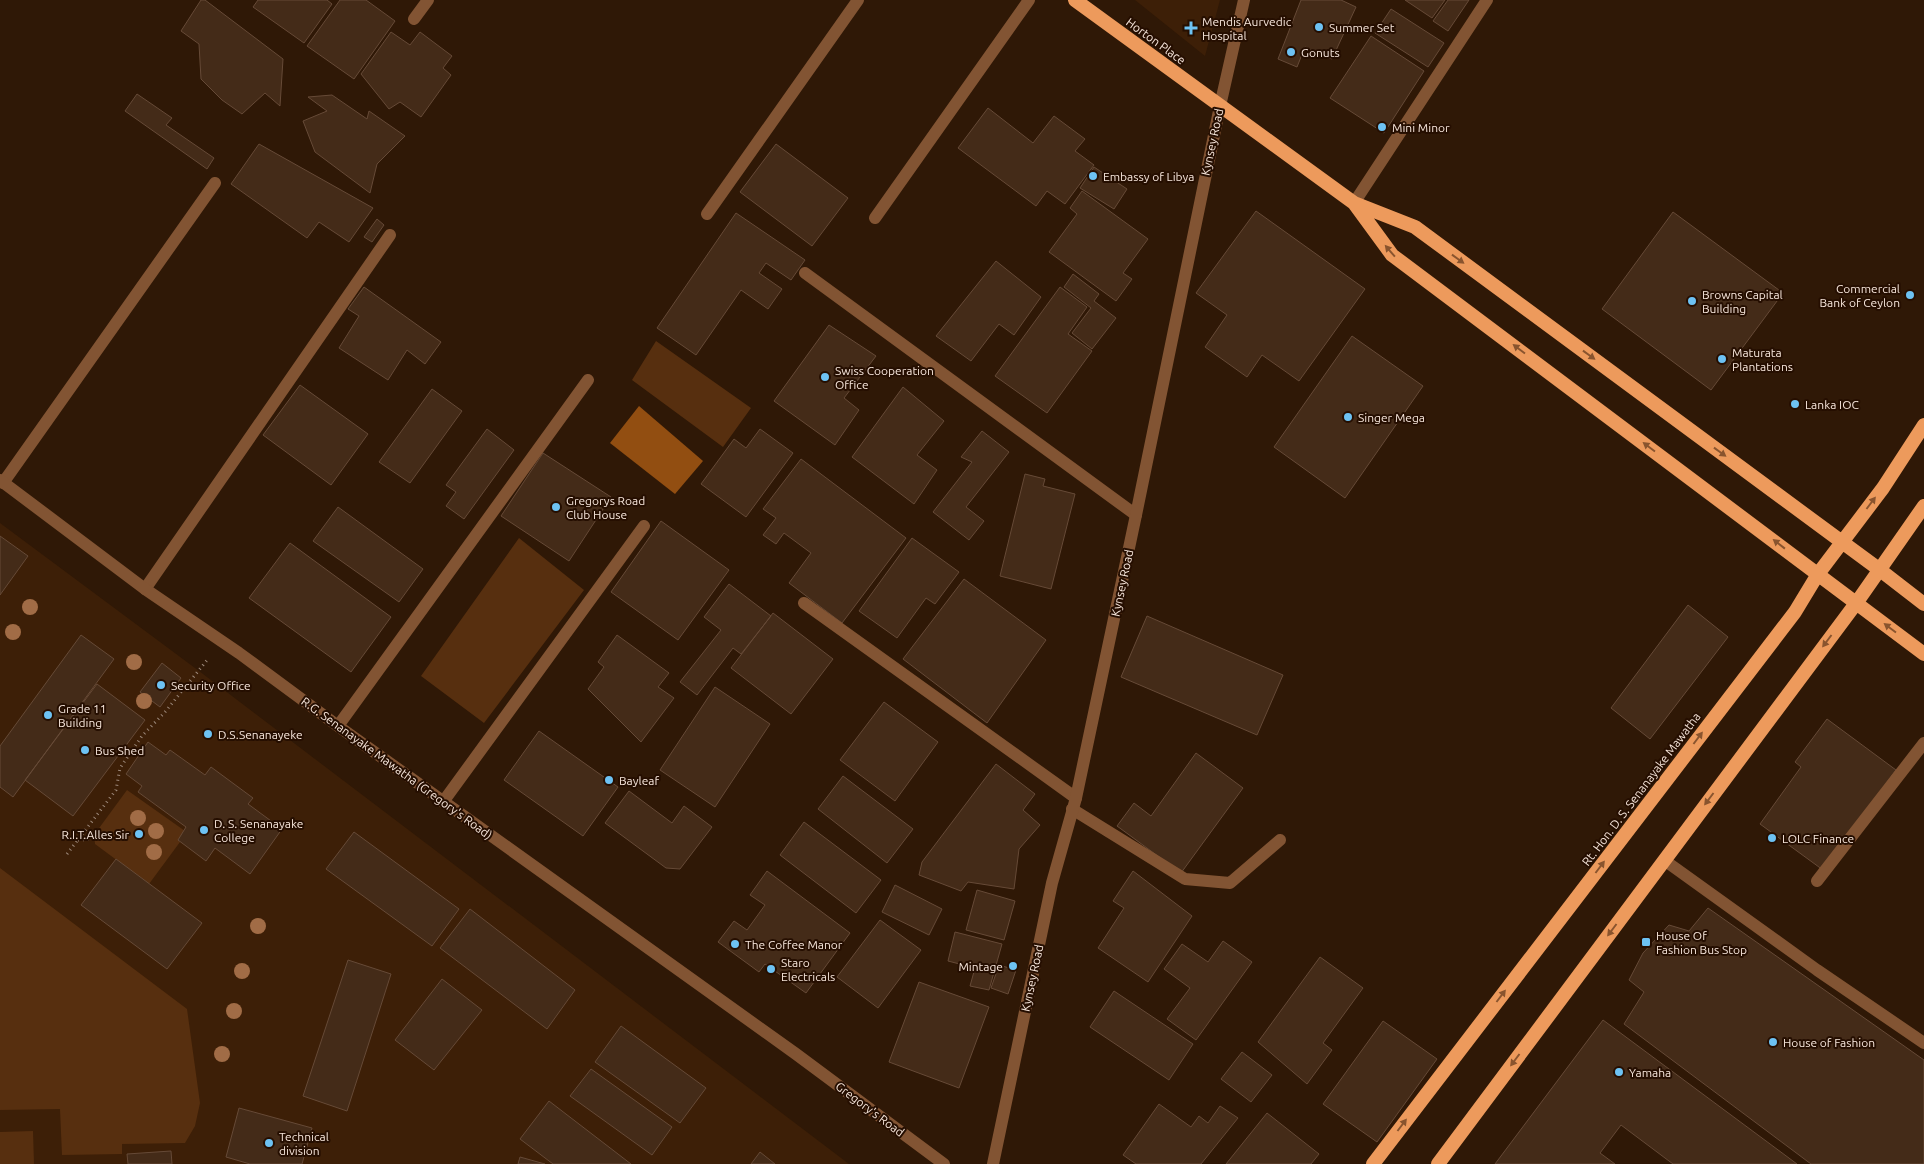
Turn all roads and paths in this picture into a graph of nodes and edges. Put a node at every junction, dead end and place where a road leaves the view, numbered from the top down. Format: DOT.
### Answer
graph roads {
  1 [pos="428,0"];
  2 [pos="858,0"];
  3 [pos="1029,0"];
  4 [pos="1075,0"];
  5 [pos="1244,0"];
  6 [pos="1487,0"];
  7 [pos="414,18"];
  8 [pos="1220,106"];
  9 [pos="215,183"];
  10 [pos="1354,203"];
  11 [pos="707,214"];
  12 [pos="875,218"];
  13 [pos="390,235"];
  14 [pos="805,273"];
  15 [pos="588,380"];
  16 [pos="1924,426"];
  17 [pos="2,482"];
  18 [pos="1924,506"];
  19 [pos="1136,515"];
  20 [pos="644,526"];
  21 [pos="1842,542"];
  22 [pos="1880,570"];
  23 [pos="1818,574"];
  24 [pos="145,589"];
  25 [pos="1857,602"];
  26 [pos="804,603"];
  27 [pos="1924,604"];
  28 [pos="222,640"];
  29 [pos="1924,654"];
  30 [pos="338,726"];
  31 [pos="1924,743"];
  32 [pos="444,802"];
  33 [pos="1074,803"];
  34 [pos="95,839"];
  35 [pos="78,840"];
  36 [pos="1280,840"];
  37 [pos="67,854"];
  38 [pos="1664,860"];
  39 [pos="1817,881"];
  40 [pos="1924,1043"];
  41 [pos="796,1054"];
  42 [pos="944,1164"];
  43 [pos="993,1164"];
  44 [pos="1373,1164"];
  45 [pos="1438,1164"];
  1 -- 7 [label="street"];
  2 -- 11 [label="street"];
  3 -- 12 [label="street"];
  4 -- 8 [label="highway, Horton Place"];
  5 -- 8 [label="street, Kynsey Road"];
  6 -- 10 [label="street"];
  8 -- 10 [label="highway, Horton Place"];
  8 -- 19 [label="street, Kynsey Road"];
  9 -- 17 [label="street"];
  10 -- 21 [label="highway, one-way"];
  23 -- 10 [label="highway, one-way"];
  13 -- 24 [label="street"];
  14 -- 19 [label="street"];
  15 -- 30 [label="street"];
  21 -- 16 [label="highway, Rt. Hon. D. S. Senanayake Mawatha, one-way"];
  17 -- 24 [label="street, R.G. Senanayake Mawatha (Gregory's Road)"];
  18 -- 22 [label="highway"];
  19 -- 33 [label="street, Kynsey Road"];
  20 -- 32 [label="street"];
  21 -- 22 [label="highway"];
  21 -- 23 [label="highway, Rt. Hon. D. S. Senanayake Mawatha"];
  22 -- 25 [label="highway"];
  22 -- 27 [label="highway"];
  23 -- 25 [label="highway"];
  44 -- 23 [label="highway, Rt. Hon. D. S. Senanayake Mawatha, one-way"];
  24 -- 28 [label="street, R.G. Senanayake Mawatha (Gregory's Road)"];
  29 -- 25 [label="highway, one-way"];
  25 -- 38 [label="highway, one-way"];
  26 -- 33 [label="street"];
  28 -- 30 [label="street, R.G. Senanayake Mawatha (Gregory's Road)"];
  28 -- 35 [label="path"];
  30 -- 32 [label="street, R.G. Senanayake Mawatha (Gregory's Road)"];
  31 -- 39 [label="street"];
  32 -- 41 [label="street, R.G. Senanayake Mawatha (Gregory's Road)"];
  33 -- 36 [label="street"];
  33 -- 43 [label="street, Kynsey Road"];
  34 -- 35 [label="path"];
  35 -- 37 [label="path"];
  38 -- 40 [label="street"];
  38 -- 45 [label="highway, one-way"];
  41 -- 42 [label="street, Gregory's Road"];
}
